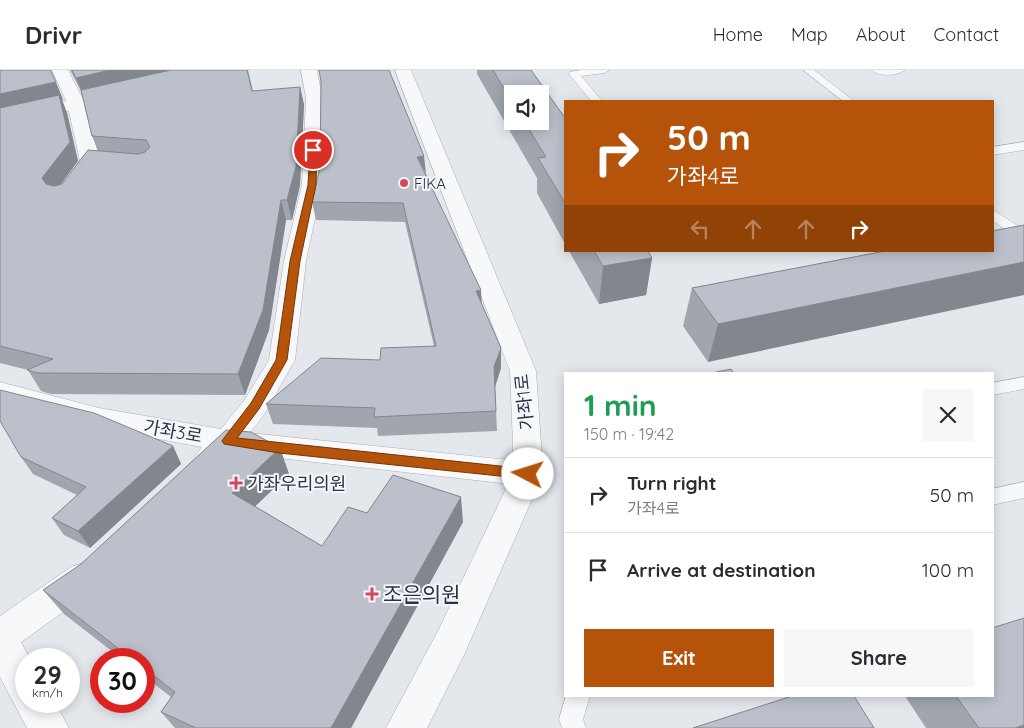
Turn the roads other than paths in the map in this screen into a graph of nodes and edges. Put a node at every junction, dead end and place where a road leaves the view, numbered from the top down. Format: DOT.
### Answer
graph roads {
  1 [pos="60,70"];
  2 [pos="309,70"];
  3 [pos="403,70"];
  4 [pos="604,70"];
  5 [pos="808,70"];
  6 [pos="877,70"];
  7 [pos="900,70"];
  8 [pos="130,91"];
  9 [pos="595,100"];
  10 [pos="848,100"];
  11 [pos="76,103"];
  12 [pos="0,121"];
  13 [pos="1024,146"];
  14 [pos="994,151"];
  15 [pos="63,198"];
  16 [pos="994,214"];
  17 [pos="1024,237"];
  18 [pos="1024,383"];
  19 [pos="994,389"];
  20 [pos="0,392"];
  21 [pos="228,441"];
  22 [pos="528,474"];
  23 [pos="192,475"];
  24 [pos="1024,490"];
  25 [pos="994,497"];
  26 [pos="100,563"];
  27 [pos="0,637"];
  28 [pos="15,668"];
  29 [pos="578,697"];
  30 [pos="40,713"];
  31 [pos="49,728"];
  32 [pos="406,728"];
  33 [pos="574,728"];
  1 -- 11 [label="street"];
  2 -- 21 [label="street"];
  3 -- 22 [label="street, 가좌1로"];
  4 -- 9 [label="lane"];
  5 -- 10 [label="lane"];
  6 -- 7 [label="lane"];
  8 -- 11 [label="street"];
  11 -- 12 [label="street"];
  11 -- 15 [label="street"];
  13 -- 14 [label="lane"];
  16 -- 17 [label="lane"];
  18 -- 19 [label="lane"];
  20 -- 21 [label="street, 가좌3로"];
  21 -- 22 [label="street, 가좌3로"];
  21 -- 23 [label="street"];
  22 -- 32 [label="street, 가좌1로"];
  24 -- 25 [label="lane"];
  26 -- 27 [label="street"];
  27 -- 28 [label="street"];
  29 -- 33 [label="lane"];
  30 -- 31 [label="street"];
}
